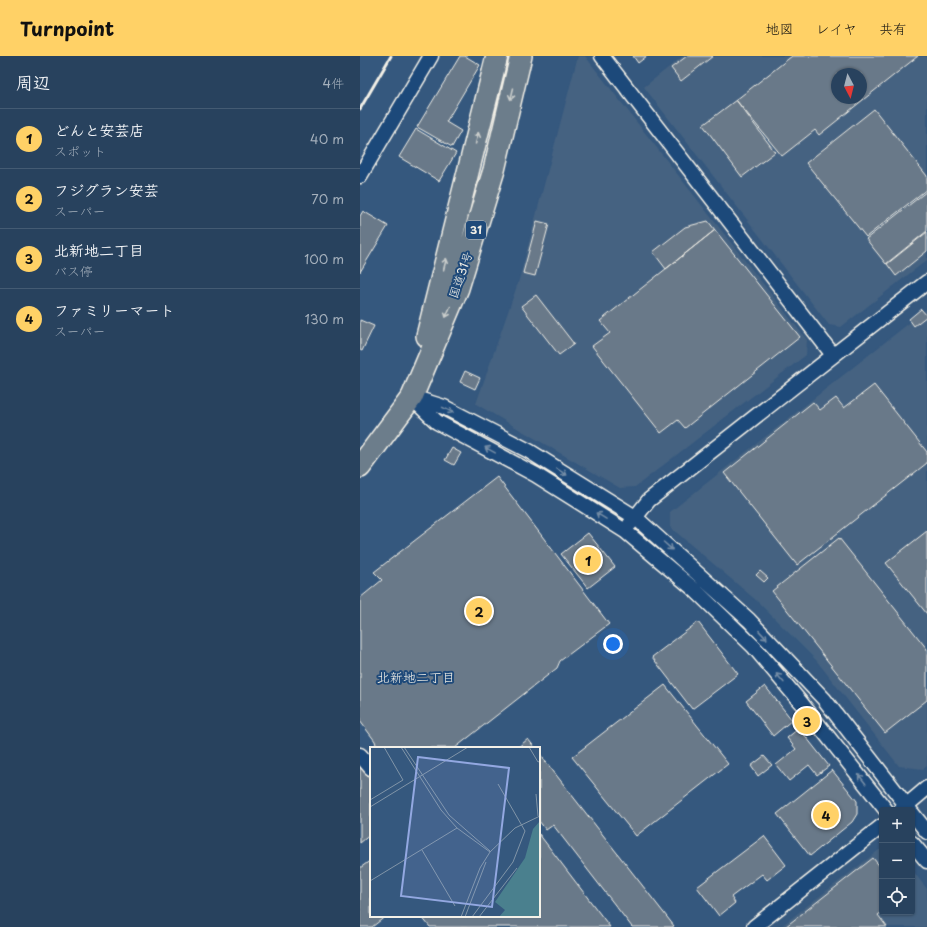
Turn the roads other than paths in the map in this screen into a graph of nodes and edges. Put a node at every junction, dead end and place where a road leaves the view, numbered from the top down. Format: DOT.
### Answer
graph roads {
  1 [pos="431,56"];
  2 [pos="497,56"];
  3 [pos="521,56"];
  4 [pos="602,56"];
  5 [pos="360,176"];
  6 [pos="927,282"];
  7 [pos="833,355"];
  8 [pos="412,397"];
  9 [pos="360,467"];
  10 [pos="635,517"];
  11 [pos="625,531"];
  12 [pos="360,755"];
  13 [pos="370,767"];
  14 [pos="927,788"];
  15 [pos="884,807"];
  16 [pos="905,807"];
  17 [pos="910,807"];
  18 [pos="915,819"];
  19 [pos="879,828"];
  20 [pos="927,832"];
  21 [pos="915,847"];
  22 [pos="927,861"];
  23 [pos="754,927"];
  1 -- 5 [label="street"];
  8 -- 2 [label="highway, 国道31号 / 31, one-way"];
  3 -- 8 [label="highway, 国道31号 / 31, one-way"];
  4 -- 7 [label="street"];
  6 -- 7 [label="street"];
  7 -- 10 [label="street"];
  8 -- 9 [label="highway, 国道31号 / 31"];
  8 -- 10 [label="street, one-way"];
  11 -- 8 [label="street, one-way"];
  10 -- 11 [label="street"];
  10 -- 16 [label="street, one-way"];
  15 -- 11 [label="street, one-way"];
  12 -- 13 [label="street"];
  14 -- 17 [label="street"];
  18 -- 20 [label="street"];
  19 -- 23 [label="street"];
  21 -- 22 [label="street"];
}
